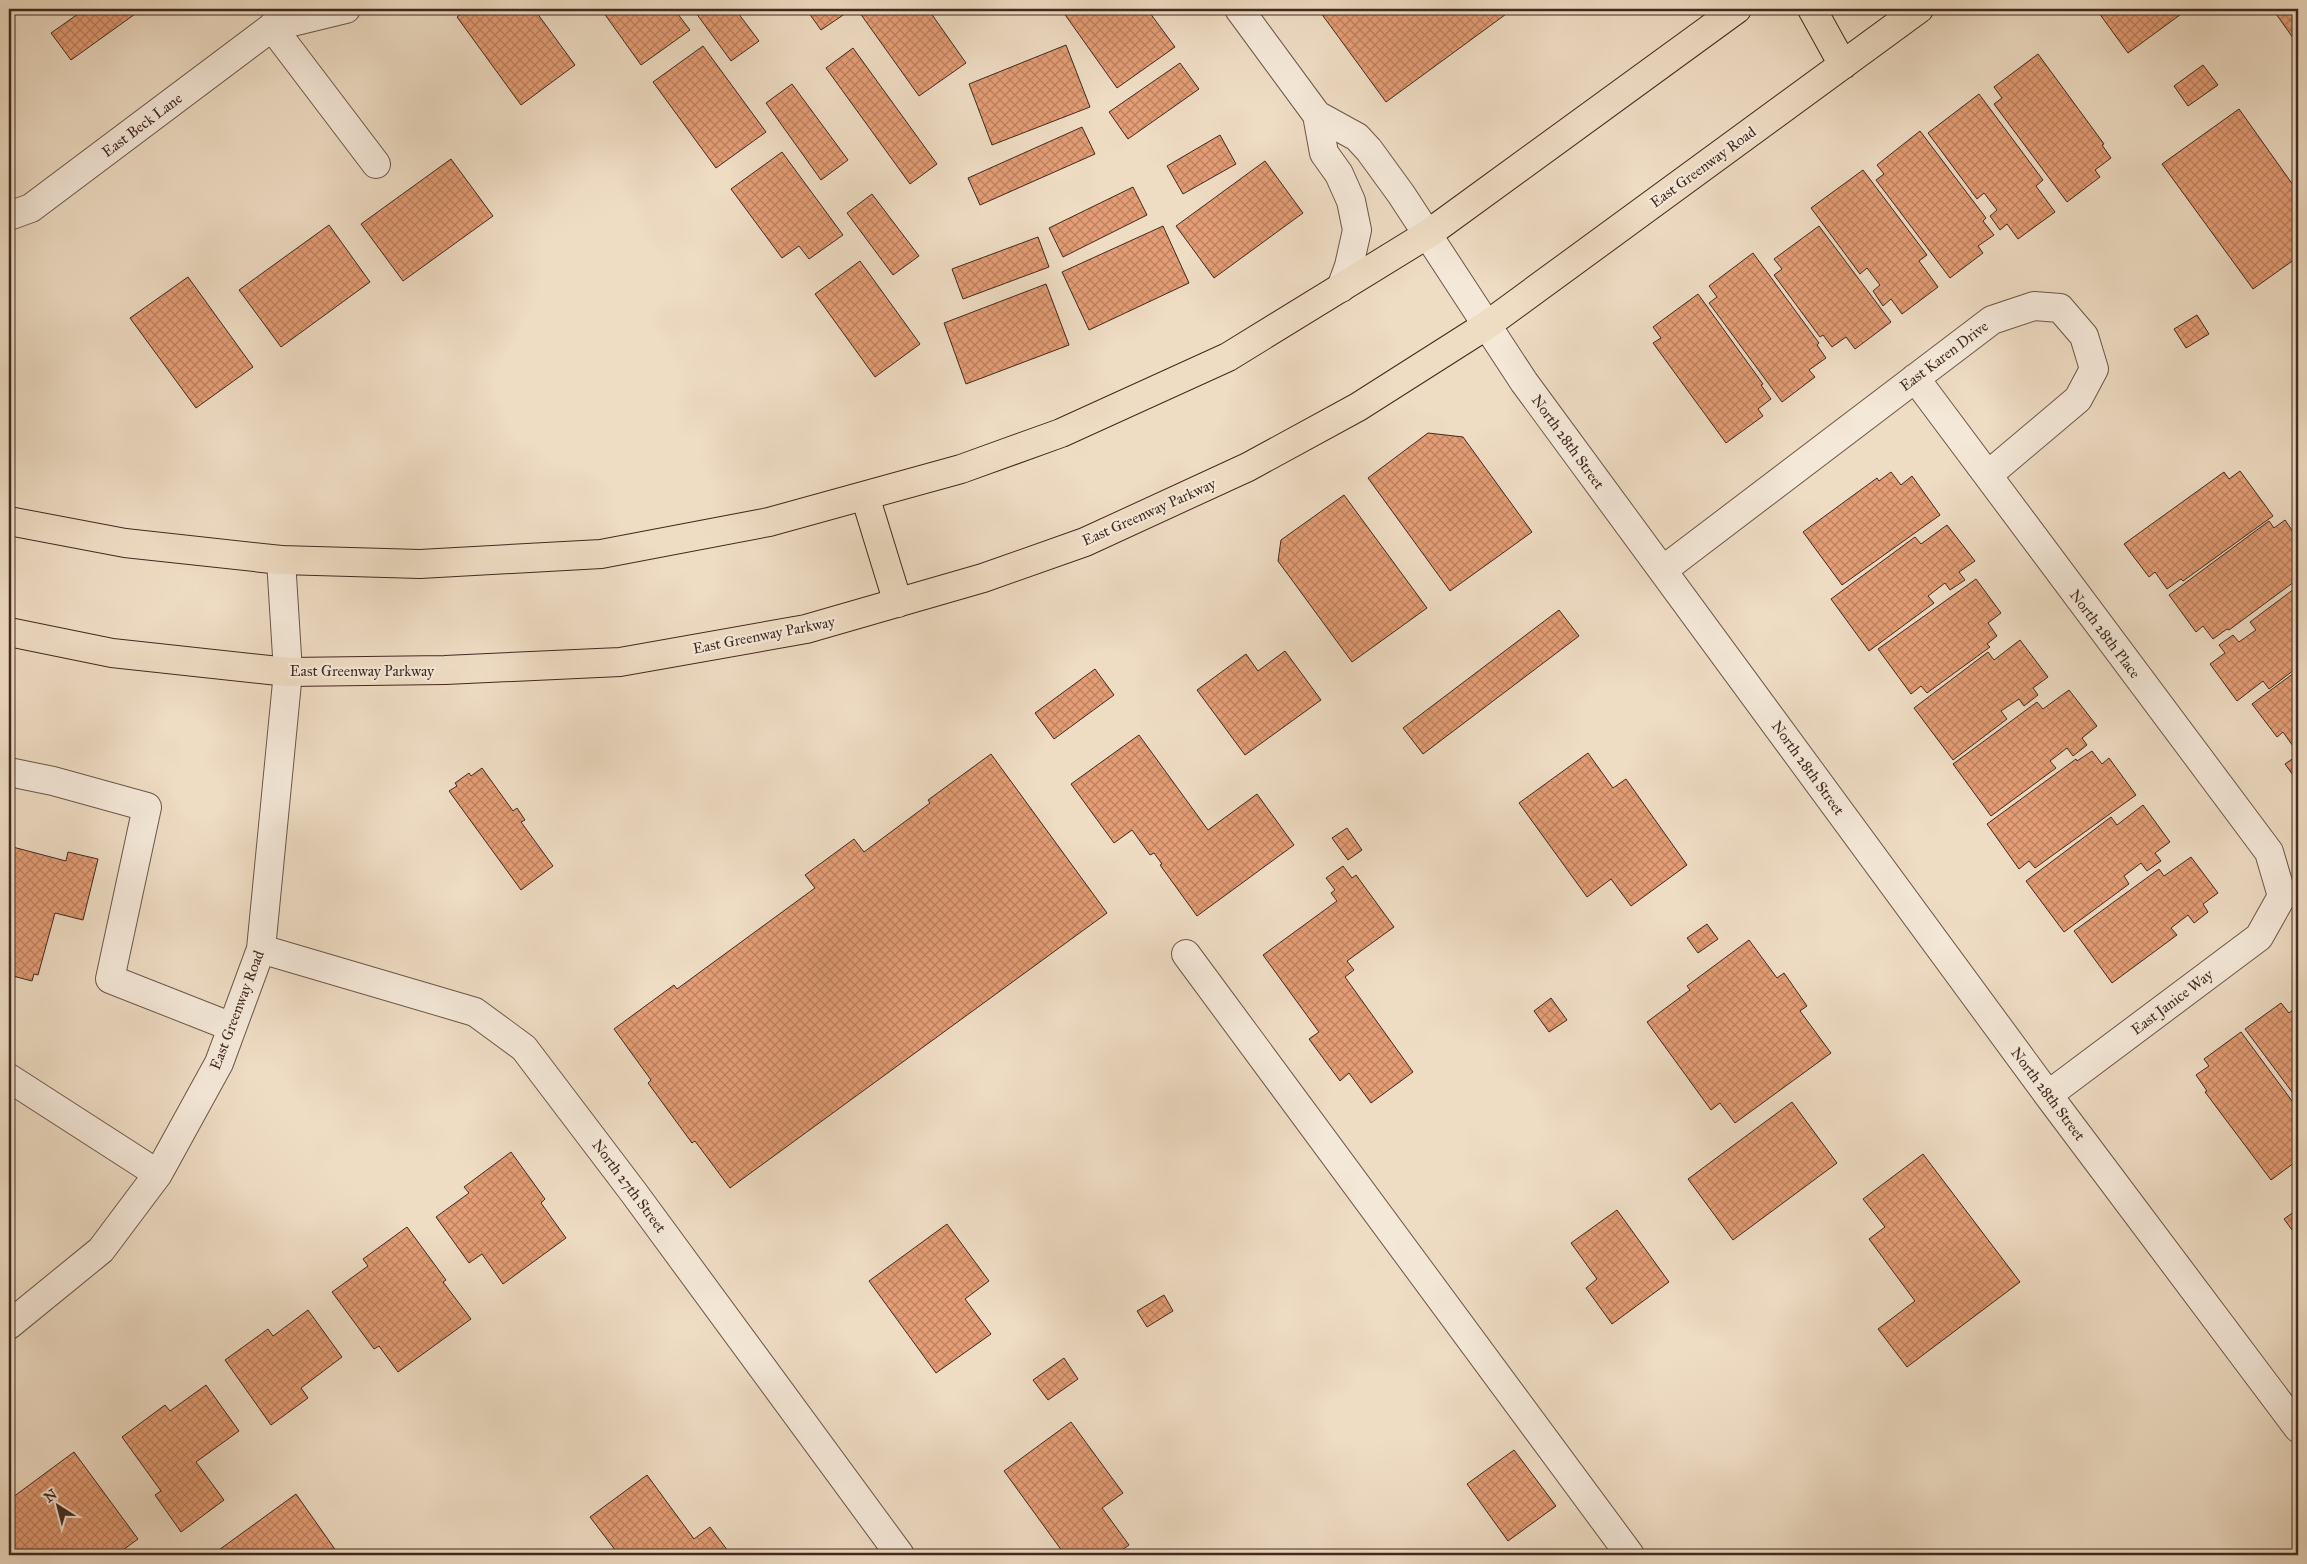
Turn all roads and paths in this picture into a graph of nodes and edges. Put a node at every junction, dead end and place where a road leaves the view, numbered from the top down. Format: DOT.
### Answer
graph roads {
  1 [pos="346,9"];
  2 [pos="1239,9"];
  3 [pos="1737,9"];
  4 [pos="1812,9"];
  5 [pos="1920,9"];
  6 [pos="278,18"];
  7 [pos="1843,64"];
  8 [pos="1316,115"];
  9 [pos="376,164"];
  10 [pos="9,216"];
  11 [pos="1428,234"];
  12 [pos="1341,288"];
  13 [pos="1487,325"];
  14 [pos="1915,378"];
  15 [pos="1988,476"];
  16 [pos="866,496"];
  17 [pos="9,520"];
  18 [pos="281,560"];
  19 [pos="1663,570"];
  20 [pos="898,603"];
  21 [pos="9,632"];
  22 [pos="288,672"];
  23 [pos="9,772"];
  24 [pos="2282,896"];
  25 [pos="261,949"];
  26 [pos="1186,954"];
  27 [pos="232,1027"];
  28 [pos="9,1078"];
  29 [pos="2048,1095"];
  30 [pos="158,1174"];
  31 [pos="9,1325"];
  32 [pos="2298,1428"];
  33 [pos="900,1555"];
  34 [pos="1630,1555"];
  1 -- 6 [label="street"];
  2 -- 8 [label="street, North 28th Street"];
  3 -- 11 [label="main road"];
  4 -- 7 [label="main road"];
  5 -- 7 [label="main road, East Greenway Road"];
  6 -- 9 [label="street"];
  6 -- 10 [label="street, East Beck Lane"];
  7 -- 13 [label="main road, East Greenway Road"];
  8 -- 11 [label="street, North 28th Street"];
  8 -- 12 [label="street, North 28th Street"];
  11 -- 12 [label="main road"];
  11 -- 13 [label="street, North 28th Street"];
  12 -- 16 [label="main road"];
  13 -- 19 [label="street, North 28th Street"];
  13 -- 20 [label="main road, East Greenway Parkway"];
  14 -- 15 [label="street, North 28th Place"];
  14 -- 15 [label="street, East Karen Drive"];
  14 -- 19 [label="street, East Karen Drive"];
  15 -- 24 [label="street, North 28th Place"];
  16 -- 18 [label="main road"];
  16 -- 20 [label="main road"];
  17 -- 18 [label="main road"];
  18 -- 22 [label="street, East Greenway Road"];
  19 -- 29 [label="street, North 28th Street"];
  20 -- 22 [label="main road, East Greenway Parkway"];
  21 -- 22 [label="main road, East Greenway Parkway"];
  22 -- 25 [label="street, East Greenway Road"];
  23 -- 27 [label="street"];
  24 -- 29 [label="street, East Janice Way"];
  25 -- 27 [label="street, East Greenway Road"];
  25 -- 33 [label="street, North 27th Street"];
  26 -- 34 [label="street"];
  27 -- 30 [label="street, East Greenway Road"];
  28 -- 30 [label="street"];
  29 -- 32 [label="street, North 28th Street"];
  30 -- 31 [label="street, East Greenway Road"];
}
